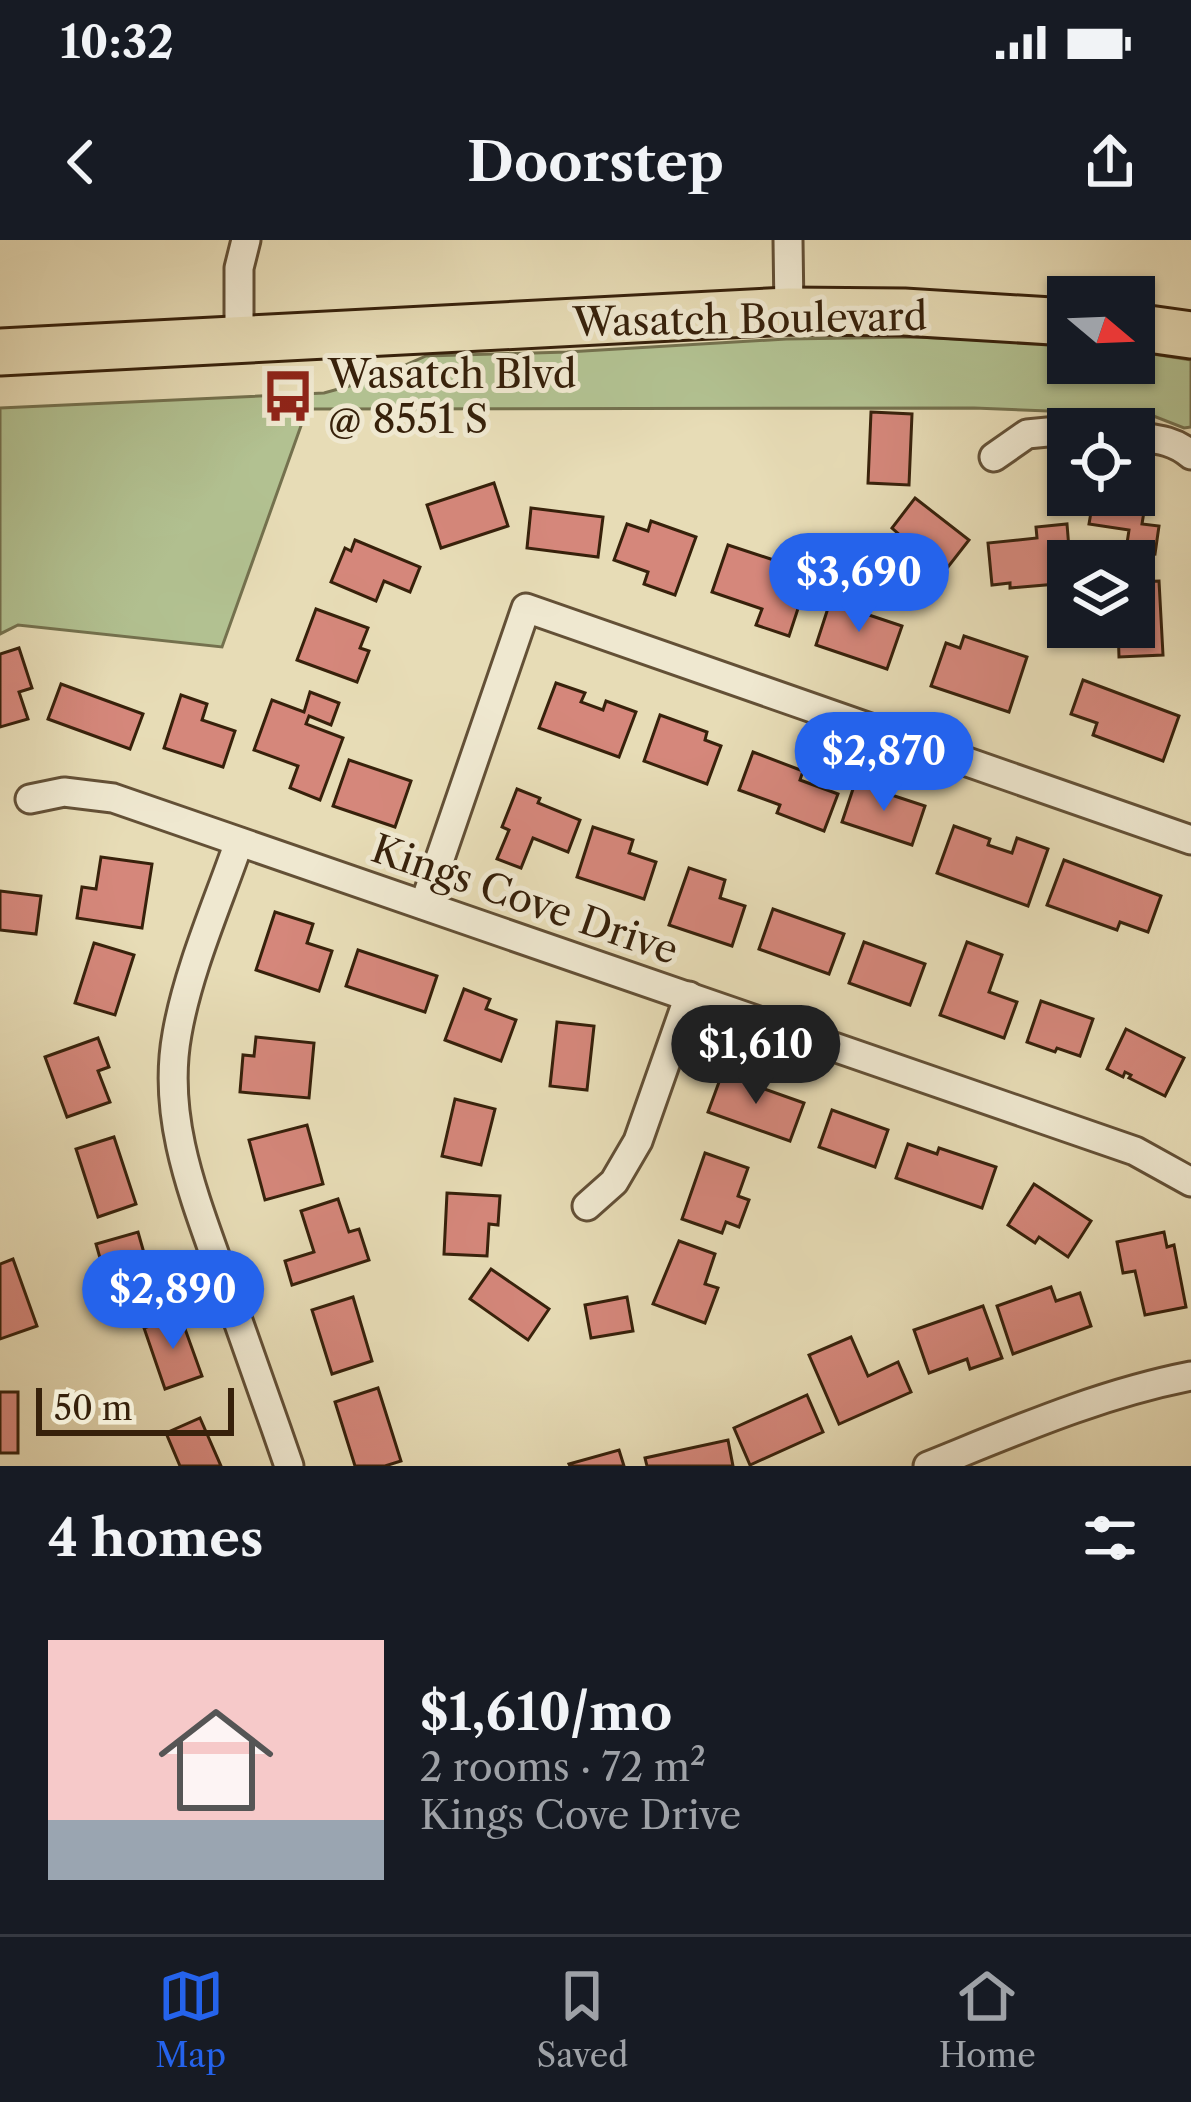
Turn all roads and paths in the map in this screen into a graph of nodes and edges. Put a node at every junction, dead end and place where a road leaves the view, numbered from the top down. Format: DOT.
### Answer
graph roads {
  1 [pos="246,240"];
  2 [pos="788,240"];
  3 [pos="789,311"];
  4 [pos="1047,321"];
  5 [pos="1155,330"];
  6 [pos="1191,335"];
  7 [pos="239,340"];
  8 [pos="0,352"];
  9 [pos="1047,432"];
  10 [pos="1155,440"];
  11 [pos="1191,455"];
  12 [pos="994,457"];
  13 [pos="30,799"];
  14 [pos="1191,840"];
  15 [pos="239,842"];
  16 [pos="424,905"];
  17 [pos="689,997"];
  18 [pos="1191,1183"];
  19 [pos="587,1206"];
  20 [pos="1191,1376"];
  21 [pos="289,1466"];
  22 [pos="928,1466"];
  1 -- 7 [label="street"];
  2 -- 3 [label="street"];
  3 -- 4 [label="main road, Wasatch Boulevard"];
  3 -- 7 [label="main road, Wasatch Boulevard"];
  5 -- 6 [label="main road"];
  7 -- 8 [label="main road, Wasatch Boulevard"];
  9 -- 12 [label="street"];
  10 -- 11 [label="street"];
  13 -- 15 [label="street, Kings Cove Drive"];
  14 -- 16 [label="street"];
  15 -- 16 [label="street, Kings Cove Drive"];
  15 -- 21 [label="street"];
  16 -- 17 [label="street, Kings Cove Drive"];
  17 -- 18 [label="street, Kings Cove Drive"];
  17 -- 19 [label="street"];
  20 -- 22 [label="street"];
}
